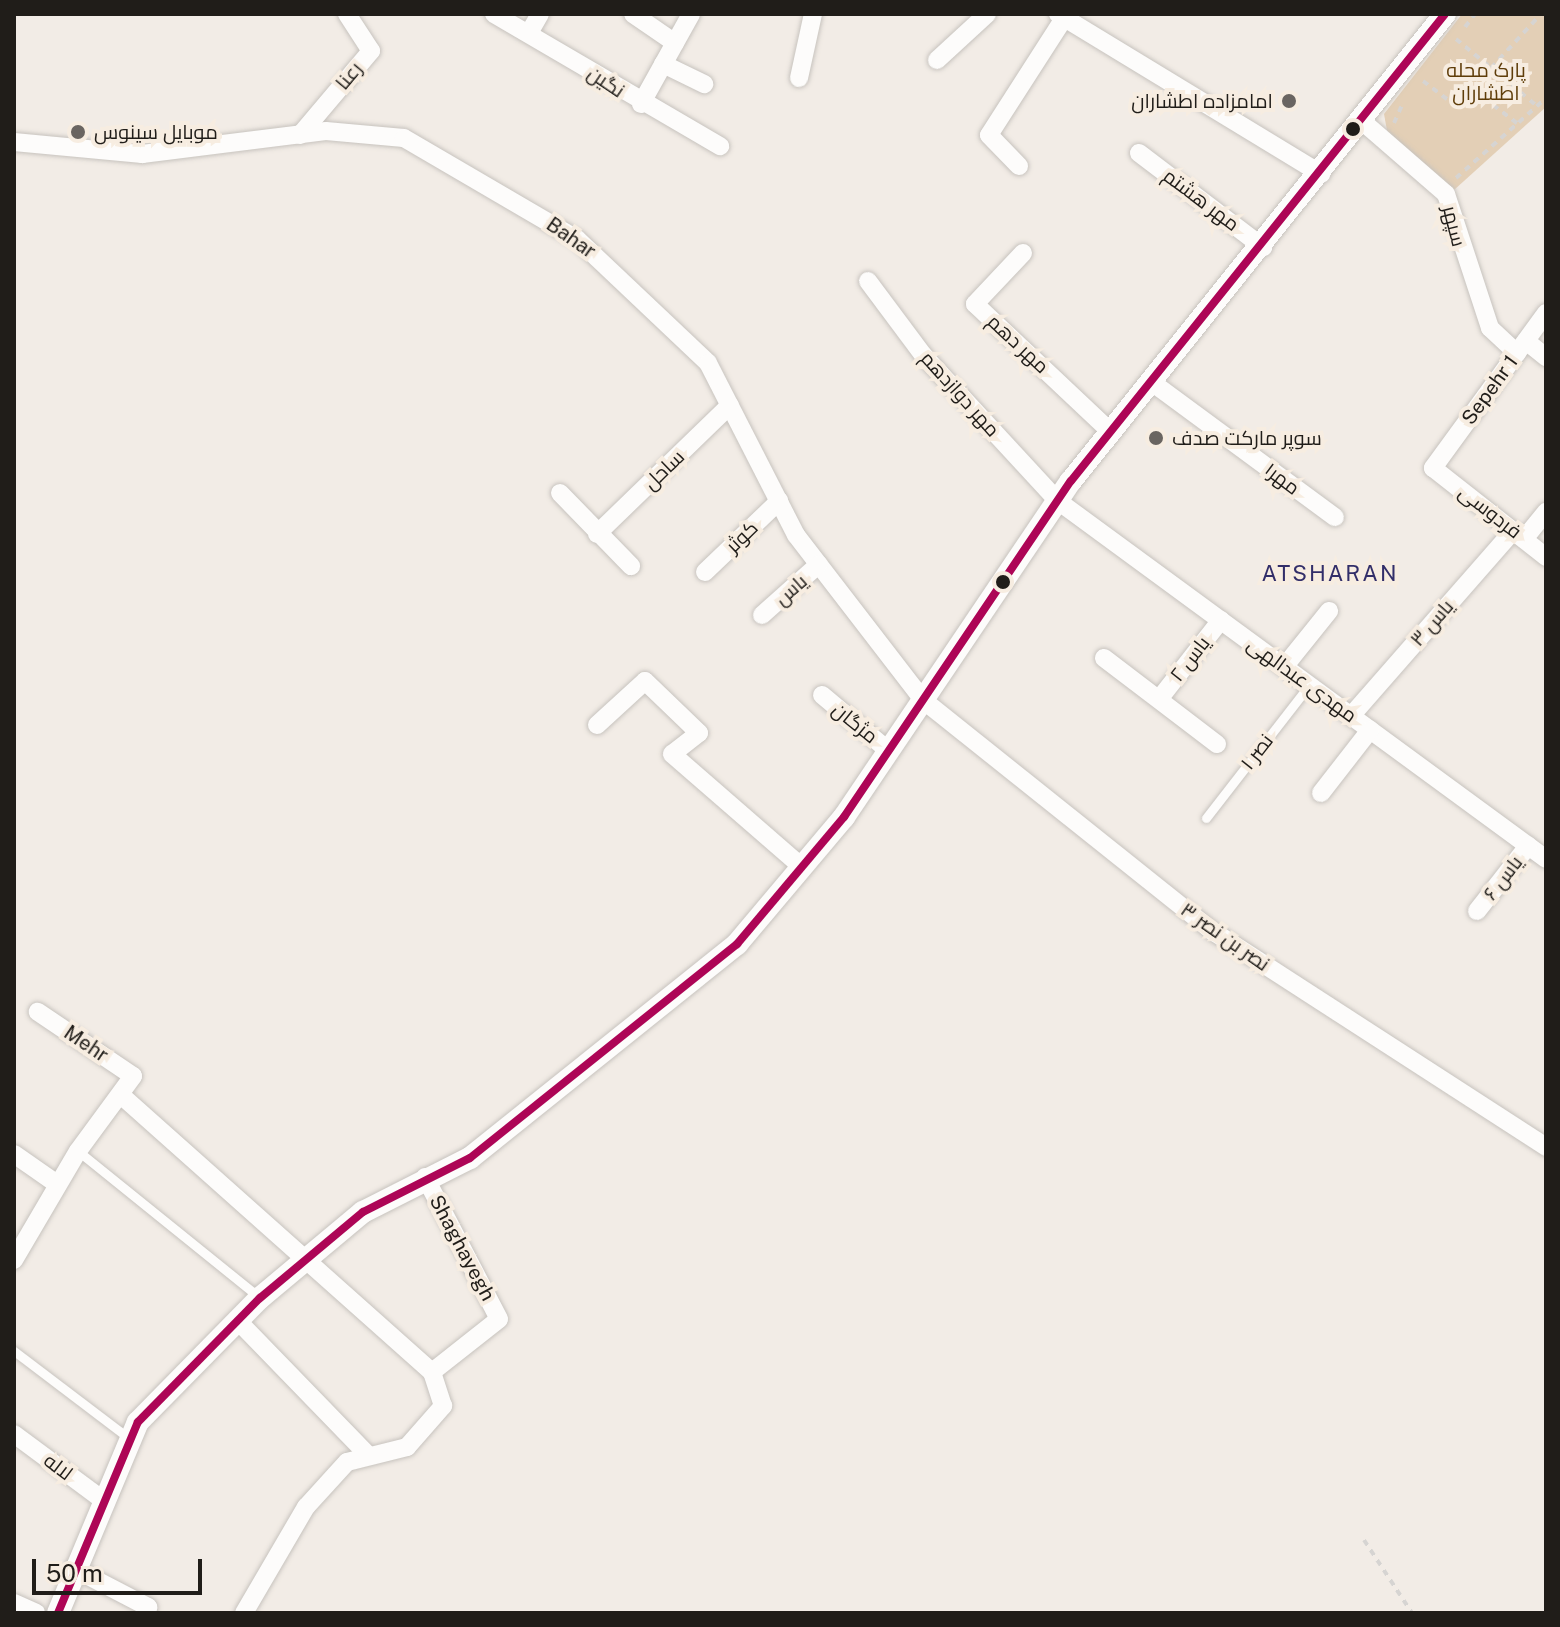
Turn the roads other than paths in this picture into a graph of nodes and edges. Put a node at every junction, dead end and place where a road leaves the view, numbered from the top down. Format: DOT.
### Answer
graph roads {
  1 [pos="347,14"];
  2 [pos="494,14"];
  3 [pos="540,14"];
  4 [pos="633,14"];
  5 [pos="691,14"];
  6 [pos="813,14"];
  7 [pos="987,14"];
  8 [pos="1445,14"];
  9 [pos="1061,16"];
  10 [pos="529,33"];
  11 [pos="675,43"];
  12 [pos="937,60"];
  13 [pos="663,64"];
  14 [pos="799,78"];
  15 [pos="704,84"];
  16 [pos="641,104"];
  17 [pos="1362,121"];
  18 [pos="300,135"];
  19 [pos="14,142"];
  20 [pos="720,146"];
  21 [pos="1139,153"];
  22 [pos="1019,166"];
  23 [pos="1321,174"];
  24 [pos="1263,247"];
  25 [pos="1023,253"];
  26 [pos="868,281"];
  27 [pos="1546,313"];
  28 [pos="1521,347"];
  29 [pos="1546,357"];
  30 [pos="1153,383"];
  31 [pos="730,405"];
  32 [pos="1111,432"];
  33 [pos="1433,468"];
  34 [pos="560,493"];
  35 [pos="779,501"];
  36 [pos="1058,501"];
  37 [pos="1546,512"];
  38 [pos="1335,517"];
  39 [pos="597,534"];
  40 [pos="1518,535"];
  41 [pos="1546,557"];
  42 [pos="819,564"];
  43 [pos="631,566"];
  44 [pos="705,572"];
  45 [pos="1329,611"];
  46 [pos="762,615"];
  47 [pos="1221,620"];
  48 [pos="1104,658"];
  49 [pos="1284,667"];
  50 [pos="1309,685"];
  51 [pos="822,695"];
  52 [pos="1160,698"];
  53 [pos="923,700"];
  54 [pos="1351,716"];
  55 [pos="597,725"];
  56 [pos="1370,730"];
  57 [pos="1217,744"];
  58 [pos="889,751"];
  59 [pos="1321,793"];
  60 [pos="1206,818"];
  61 [pos="1528,846"];
  62 [pos="1546,859"];
  63 [pos="802,867"];
  64 [pos="1477,911"];
  65 [pos="38,1012"];
  66 [pos="122,1096"];
  67 [pos="1546,1147"];
  68 [pos="78,1151"];
  69 [pos="14,1154"];
  70 [pos="425,1177"];
  71 [pos="57,1184"];
  72 [pos="14,1260"];
  73 [pos="305,1260"];
  74 [pos="260,1298"];
  75 [pos="238,1321"];
  76 [pos="14,1351"];
  77 [pos="432,1372"];
  78 [pos="14,1434"];
  79 [pos="130,1439"];
  80 [pos="367,1454"];
  81 [pos="103,1500"];
  82 [pos="73,1568"];
  83 [pos="14,1603"];
  84 [pos="36,1613"];
  85 [pos="58,1613"];
  86 [pos="146,1613"];
  87 [pos="244,1613"];
  1 -- 18 [label="street, رعنا"];
  2 -- 10 [label="street, نگین"];
  3 -- 10 [label="street"];
  4 -- 11 [label="street"];
  5 -- 11 [label="street"];
  6 -- 14 [label="street"];
  7 -- 12 [label="street"];
  8 -- 17 [label="street"];
  9 -- 22 [label="street"];
  9 -- 23 [label="street"];
  10 -- 16 [label="street, نگین"];
  11 -- 13 [label="street"];
  13 -- 15 [label="street"];
  13 -- 16 [label="street"];
  16 -- 20 [label="street, نگین"];
  17 -- 23 [label="street"];
  17 -- 28 [label="street, سپهر"];
  18 -- 19 [label="street, Bahar"];
  18 -- 31 [label="street, Bahar"];
  21 -- 24 [label="street, مهر هشتم"];
  23 -- 24 [label="street"];
  24 -- 30 [label="street"];
  25 -- 32 [label="street, مهر دهم"];
  26 -- 36 [label="street, مهر دوازدهم"];
  27 -- 28 [label="street, Sepehr 1"];
  28 -- 29 [label="street, سپهر"];
  28 -- 33 [label="street, Sepehr 1"];
  30 -- 32 [label="street"];
  30 -- 38 [label="street, مهر۱"];
  31 -- 35 [label="street, Bahar"];
  31 -- 39 [label="street, ساحل"];
  32 -- 36 [label="street"];
  33 -- 40 [label="street, فردوسی"];
  34 -- 39 [label="street"];
  35 -- 42 [label="street, Bahar"];
  35 -- 44 [label="street, کوثر"];
  36 -- 47 [label="street, مهدی عبدالهی"];
  36 -- 53 [label="street"];
  37 -- 40 [label="street, یاس ۳"];
  39 -- 43 [label="street"];
  40 -- 41 [label="street, فردوسی"];
  40 -- 54 [label="street, یاس ۳"];
  42 -- 46 [label="street, یاس"];
  42 -- 53 [label="street, Bahar"];
  45 -- 49 [label="street"];
  47 -- 49 [label="street, مهدی عبدالهی"];
  47 -- 52 [label="street, یاس ۲"];
  48 -- 52 [label="street, یاس ۲"];
  49 -- 50 [label="street, مهدی عبدالهی"];
  50 -- 54 [label="street, مهدی عبدالهی"];
  50 -- 60 [label="lane, نصر ۱"];
  51 -- 58 [label="street, مژگان"];
  52 -- 57 [label="street, یاس ۲"];
  53 -- 58 [label="street"];
  53 -- 67 [label="street, نصر بن نصر ۳"];
  54 -- 56 [label="street, مهدی عبدالهی"];
  55 -- 63 [label="street"];
  56 -- 59 [label="street"];
  56 -- 61 [label="street, مهدی عبدالهی"];
  58 -- 63 [label="street"];
  61 -- 62 [label="street, مهدی عبدالهی"];
  61 -- 64 [label="street, یاس ۶"];
  63 -- 70 [label="street"];
  65 -- 66 [label="street, Mehr"];
  66 -- 68 [label="street"];
  66 -- 73 [label="street"];
  68 -- 71 [label="street"];
  68 -- 74 [label="lane"];
  69 -- 71 [label="street"];
  70 -- 73 [label="street"];
  70 -- 77 [label="street, Shaghayegh"];
  71 -- 72 [label="street"];
  73 -- 74 [label="street"];
  73 -- 77 [label="street"];
  74 -- 75 [label="street"];
  75 -- 79 [label="street"];
  75 -- 80 [label="street"];
  76 -- 79 [label="lane"];
  77 -- 80 [label="street"];
  78 -- 81 [label="street, لاله"];
  79 -- 81 [label="street"];
  80 -- 87 [label="street"];
  81 -- 82 [label="street"];
  82 -- 85 [label="street"];
  82 -- 86 [label="street"];
  83 -- 84 [label="street"];
}
